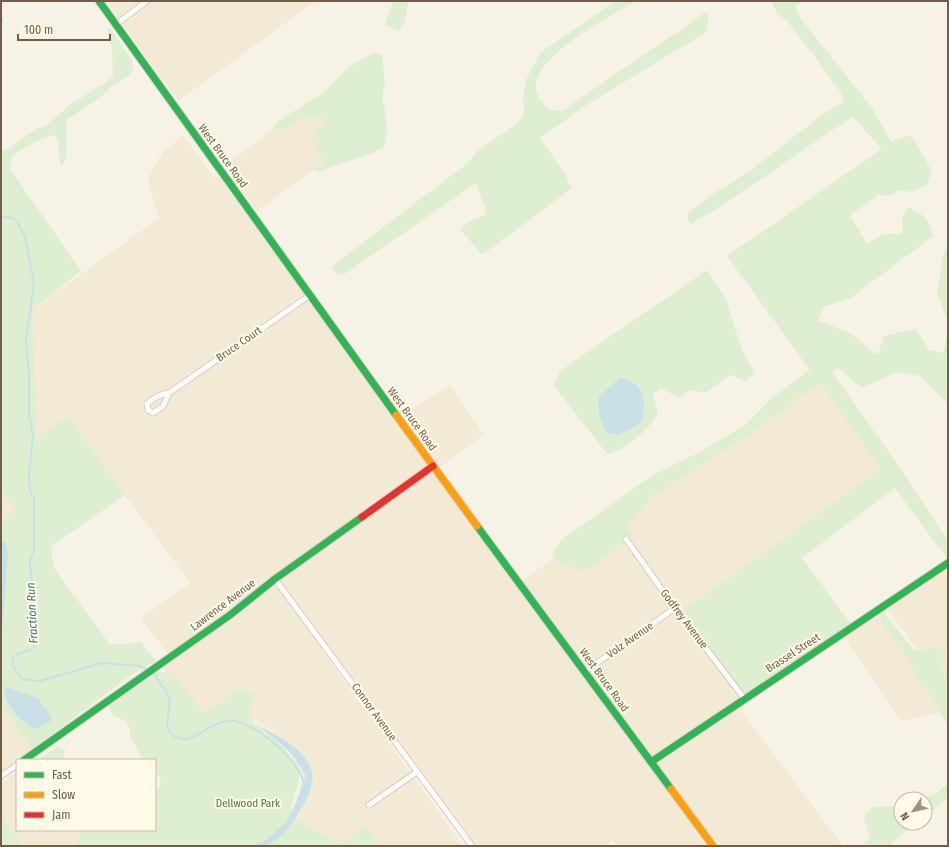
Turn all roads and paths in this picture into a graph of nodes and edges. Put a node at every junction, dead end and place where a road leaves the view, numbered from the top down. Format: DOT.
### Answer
graph roads {
  1 [pos="99,1"];
  2 [pos="147,1"];
  3 [pos="116,25"];
  4 [pos="310,295"];
  5 [pos="169,393"];
  6 [pos="433,466"];
  7 [pos="626,538"];
  8 [pos="948,563"];
  9 [pos="275,579"];
  10 [pos="675,608"];
  11 [pos="584,672"];
  12 [pos="744,698"];
  13 [pos="25,759"];
  14 [pos="650,762"];
  15 [pos="16,766"];
  16 [pos="417,772"];
  17 [pos="1,776"];
  18 [pos="369,805"];
  19 [pos="472,846"];
  20 [pos="713,846"];
  1 -- 3 [label="street, West Bruce Road"];
  2 -- 3 [label="street"];
  3 -- 4 [label="street, West Bruce Road"];
  4 -- 5 [label="street, Bruce Court"];
  4 -- 6 [label="street, West Bruce Road"];
  5 -- 5 [label="street, Bruce Court"];
  6 -- 9 [label="street, Lawrence Avenue"];
  6 -- 11 [label="street, West Bruce Road"];
  7 -- 10 [label="street, Godfrey Avenue"];
  8 -- 12 [label="street, Brassel Street"];
  9 -- 13 [label="street, Lawrence Avenue"];
  9 -- 16 [label="street, Connor Avenue"];
  10 -- 11 [label="street, Volz Avenue"];
  10 -- 12 [label="street, Godfrey Avenue"];
  11 -- 14 [label="street, West Bruce Road"];
  12 -- 14 [label="street, Brassel Street"];
  14 -- 20 [label="street, West Bruce Road"];
  15 -- 17 [label="street"];
  16 -- 18 [label="street"];
  16 -- 19 [label="street, Connor Avenue"];
}
